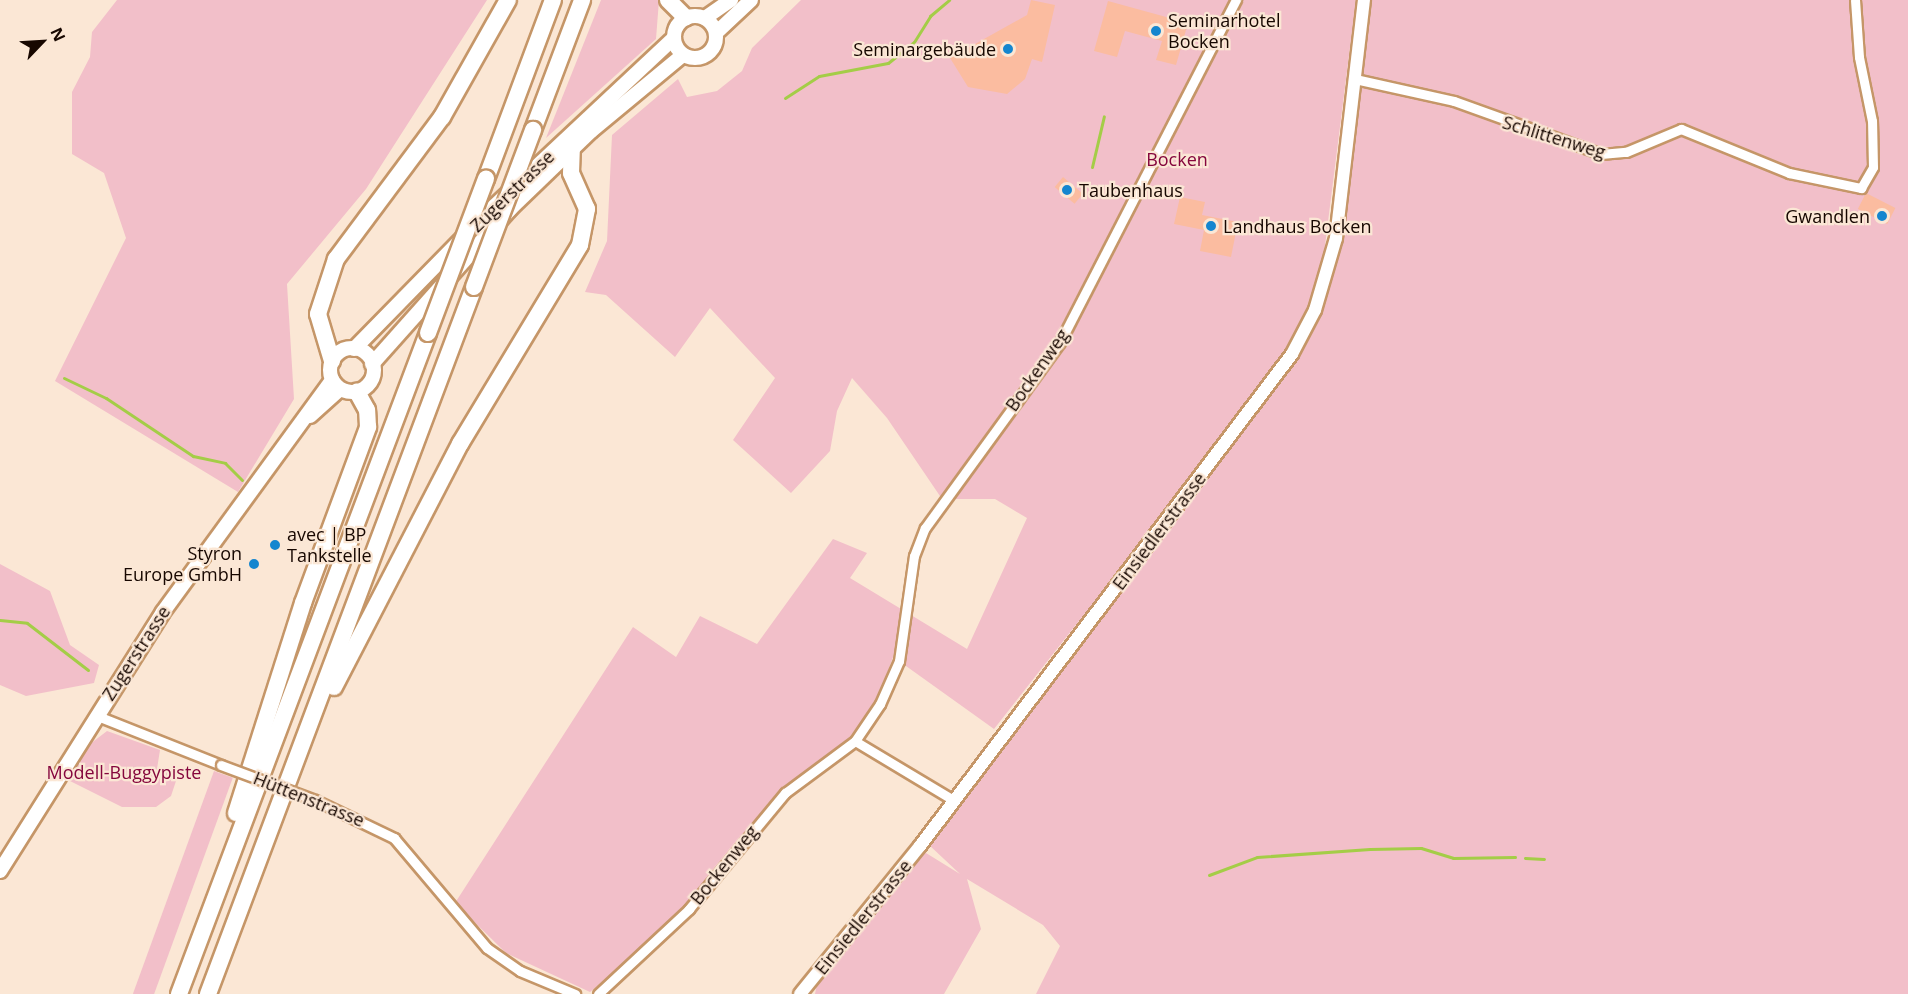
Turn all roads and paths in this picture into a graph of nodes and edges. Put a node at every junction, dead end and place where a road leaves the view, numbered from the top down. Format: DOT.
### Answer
graph roads {
  1 [pos="508,0"];
  2 [pos="553,0"];
  3 [pos="582,0"];
  4 [pos="668,0"];
  5 [pos="731,0"];
  6 [pos="751,0"];
  7 [pos="1236,0"];
  8 [pos="1364,0"];
  9 [pos="1856,0"];
  10 [pos="686,18"];
  11 [pos="705,18"];
  12 [pos="716,33"];
  13 [pos="674,38"];
  14 [pos="683,55"];
  15 [pos="1355,79"];
  16 [pos="572,149"];
  17 [pos="354,349"];
  18 [pos="332,361"];
  19 [pos="372,364"];
  20 [pos="343,387"];
  21 [pos="95,715"];
  22 [pos="855,741"];
  23 [pos="293,768"];
  24 [pos="953,800"];
  25 [pos="0,871"];
  26 [pos="189,966"];
  27 [pos="179,994"];
  28 [pos="208,994"];
  29 [pos="575,994"];
  30 [pos="598,994"];
  31 [pos="800,994"];
  1 -- 18 [label="highway"];
  2 -- 26 [label="highway, bridge"];
  3 -- 23 [label="highway, bridge"];
  4 -- 10 [label="highway"];
  5 -- 11 [label="main road"];
  6 -- 12 [label="main road, Zugerstrasse"];
  7 -- 22 [label="street, Bockenweg"];
  8 -- 15 [label="street, Einsiedlerstrasse"];
  9 -- 15 [label="street, Schlittenweg"];
  10 -- 11 [label="main road"];
  10 -- 13 [label="main road, Zugerstrasse"];
  11 -- 12 [label="main road"];
  12 -- 14 [label="main road, Zugerstrasse"];
  13 -- 14 [label="main road"];
  13 -- 17 [label="main road, Zugerstrasse"];
  14 -- 16 [label="main road, Zugerstrasse"];
  15 -- 24 [label="street, Einsiedlerstrasse"];
  16 -- 19 [label="main road, Zugerstrasse"];
  16 -- 23 [label="highway"];
  17 -- 18 [label="main road, Zugerstrasse"];
  17 -- 19 [label="main road"];
  18 -- 20 [label="main road"];
  19 -- 20 [label="main road, Zugerstrasse"];
  20 -- 21 [label="main road, Zugerstrasse"];
  20 -- 26 [label="highway"];
  21 -- 25 [label="main road, Zugerstrasse"];
  21 -- 29 [label="street, Hüttenstrasse, bridge"];
  22 -- 24 [label="street"];
  22 -- 30 [label="street, Bockenweg"];
  23 -- 28 [label="highway"];
  24 -- 31 [label="street, Einsiedlerstrasse"];
  26 -- 27 [label="highway"];
}
